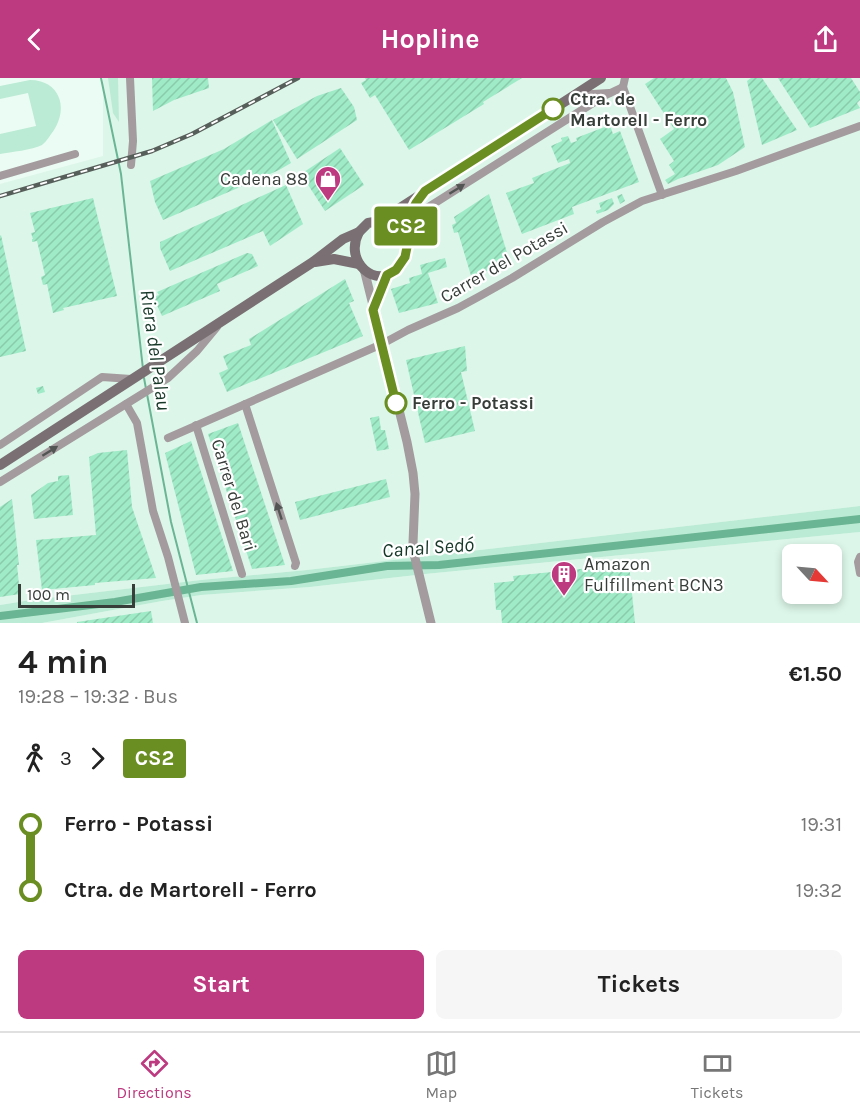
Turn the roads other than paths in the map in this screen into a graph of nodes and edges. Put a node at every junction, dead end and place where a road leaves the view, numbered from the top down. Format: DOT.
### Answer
graph roads {
  1 [pos="130,78"];
  2 [pos="601,78"];
  3 [pos="625,78"];
  4 [pos="623,87"];
  5 [pos="613,92"];
  6 [pos="574,95"];
  7 [pos="860,126"];
  8 [pos="75,154"];
  9 [pos="131,165"];
  10 [pos="0,176"];
  11 [pos="425,191"];
  12 [pos="662,195"];
  13 [pos="408,220"];
  14 [pos="380,221"];
  15 [pos="359,232"];
  16 [pos="405,237"];
  17 [pos="313,262"];
  18 [pos="361,267"];
  19 [pos="387,275"];
  20 [pos="373,310"];
  21 [pos="222,322"];
  22 [pos="382,344"];
  23 [pos="131,379"];
  24 [pos="126,404"];
  25 [pos="245,404"];
  26 [pos="196,425"];
  27 [pos="168,438"];
  28 [pos="0,445"];
  29 [pos="0,465"];
  30 [pos="0,482"];
  31 [pos="860,557"];
  32 [pos="295,566"];
  33 [pos="860,573"];
  34 [pos="242,574"];
  35 [pos="185,623"];
  36 [pos="431,623"];
  1 -- 9 [label="street"];
  2 -- 6 [label="main road"];
  3 -- 4 [label="street"];
  4 -- 5 [label="street"];
  4 -- 12 [label="street"];
  5 -- 6 [label="street"];
  13 -- 5 [label="street, one-way"];
  6 -- 11 [label="main road"];
  7 -- 12 [label="street, Carrer del Potassi"];
  8 -- 10 [label="street"];
  11 -- 13 [label="main road"];
  11 -- 14 [label="main road"];
  12 -- 22 [label="street, Carrer del Potassi"];
  13 -- 16 [label="main road"];
  14 -- 15 [label="main road"];
  14 -- 16 [label="main road"];
  15 -- 17 [label="main road"];
  15 -- 18 [label="main road"];
  16 -- 19 [label="main road"];
  17 -- 18 [label="main road"];
  17 -- 21 [label="main road"];
  18 -- 19 [label="main road"];
  18 -- 20 [label="street"];
  19 -- 20 [label="street"];
  20 -- 22 [label="street"];
  21 -- 23 [label="main road"];
  21 -- 24 [label="street"];
  22 -- 25 [label="street, Carrer del Potassi"];
  22 -- 36 [label="street"];
  23 -- 28 [label="street"];
  23 -- 29 [label="main road"];
  30 -- 24 [label="street, one-way"];
  24 -- 35 [label="street"];
  25 -- 26 [label="street, Carrer del Potassi"];
  32 -- 25 [label="street, one-way"];
  26 -- 27 [label="street, Carrer del Potassi"];
  26 -- 34 [label="street, Carrer del Bari"];
  31 -- 33 [label="street"];
}
